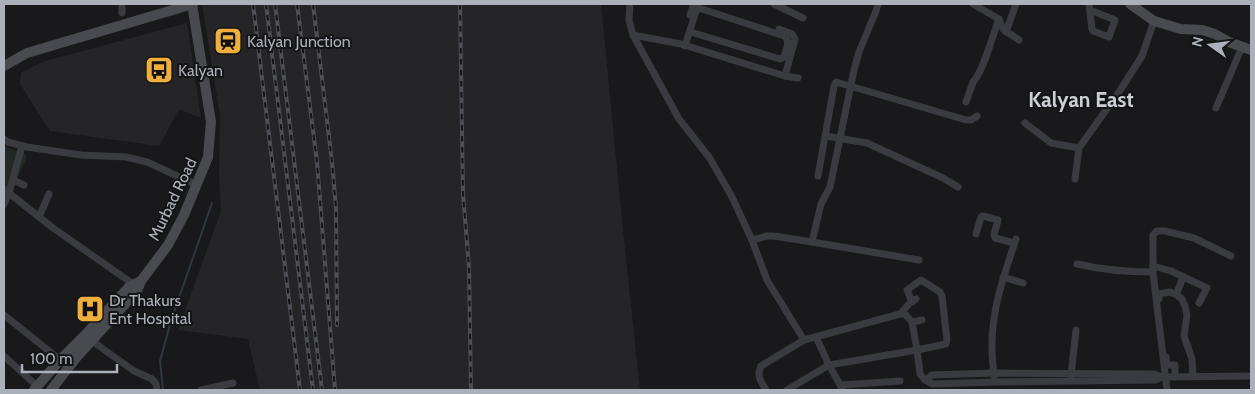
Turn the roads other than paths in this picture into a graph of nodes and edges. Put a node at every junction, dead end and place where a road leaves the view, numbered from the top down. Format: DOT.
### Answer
graph roads {
  1 [pos="122,4"];
  2 [pos="192,4"];
  3 [pos="630,4"];
  4 [pos="697,4"];
  5 [pos="774,4"];
  6 [pos="878,4"];
  7 [pos="974,4"];
  8 [pos="1016,4"];
  9 [pos="1130,4"];
  10 [pos="122,13"];
  11 [pos="803,18"];
  12 [pos="999,19"];
  13 [pos="1154,20"];
  14 [pos="1006,32"];
  15 [pos="694,33"];
  16 [pos="633,35"];
  17 [pos="1019,40"];
  18 [pos="683,45"];
  19 [pos="1247,48"];
  20 [pos="4,66"];
  21 [pos="785,76"];
  22 [pos="798,78"];
  23 [pos="850,86"];
  24 [pos="966,102"];
  25 [pos="1216,108"];
  26 [pos="977,116"];
  27 [pos="1025,122"];
  28 [pos="826,136"];
  29 [pos="4,139"];
  30 [pos="840,139"];
  31 [pos="22,146"];
  32 [pos="1079,148"];
  33 [pos="818,176"];
  34 [pos="1075,179"];
  35 [pos="13,180"];
  36 [pos="24,185"];
  37 [pos="197,185"];
  38 [pos="958,187"];
  39 [pos="6,191"];
  40 [pos="49,194"];
  41 [pos="4,204"];
  42 [pos="39,217"];
  43 [pos="976,234"];
  44 [pos="752,240"];
  45 [pos="812,242"];
  46 [pos="1231,256"];
  47 [pos="920,260"];
  48 [pos="1077,264"];
  49 [pos="1153,269"];
  50 [pos="1183,276"];
  51 [pos="1003,277"];
  52 [pos="1023,283"];
  53 [pos="138,284"];
  54 [pos="1178,290"];
  55 [pos="1199,302"];
  56 [pos="900,314"];
  57 [pos="4,315"];
  58 [pos="1076,330"];
  59 [pos="1161,331"];
  60 [pos="816,337"];
  61 [pos="804,340"];
  62 [pos="92,341"];
  63 [pos="919,350"];
  64 [pos="4,356"];
  65 [pos="60,360"];
  66 [pos="829,366"];
  67 [pos="69,367"];
  68 [pos="994,373"];
  69 [pos="1071,373"];
  70 [pos="959,374"];
  71 [pos="1176,376"];
  72 [pos="1193,376"];
  73 [pos="1251,376"];
  74 [pos="924,380"];
  75 [pos="900,381"];
  76 [pos="233,382"];
  77 [pos="995,382"];
  78 [pos="1071,382"];
  79 [pos="1165,382"];
  80 [pos="960,383"];
  81 [pos="35,388"];
  82 [pos="842,388"];
  83 [pos="51,390"];
  84 [pos="158,390"];
  85 [pos="201,390"];
  86 [pos="766,390"];
  87 [pos="787,390"];
  1 -- 10 [label="street"];
  2 -- 20 [label="street"];
  2 -- 37 [label="street, Murbad Road"];
  3 -- 16 [label="street"];
  4 -- 18 [label="street"];
  4 -- 21 [label="street"];
  5 -- 11 [label="street"];
  6 -- 23 [label="street"];
  7 -- 12 [label="street"];
  8 -- 14 [label="street"];
  9 -- 13 [label="street"];
  12 -- 14 [label="street"];
  12 -- 24 [label="street"];
  13 -- 19 [label="street"];
  13 -- 32 [label="street"];
  14 -- 17 [label="street"];
  15 -- 18 [label="street"];
  16 -- 18 [label="street"];
  16 -- 44 [label="street"];
  18 -- 21 [label="street"];
  19 -- 25 [label="street"];
  21 -- 22 [label="street"];
  23 -- 26 [label="street"];
  23 -- 28 [label="street"];
  23 -- 30 [label="street"];
  27 -- 32 [label="street"];
  28 -- 30 [label="street"];
  28 -- 33 [label="street"];
  29 -- 31 [label="street"];
  30 -- 38 [label="street"];
  30 -- 45 [label="street"];
  31 -- 35 [label="street"];
  31 -- 37 [label="street"];
  32 -- 34 [label="street"];
  35 -- 36 [label="street"];
  35 -- 39 [label="street"];
  37 -- 53 [label="street, Murbad Road"];
  39 -- 41 [label="street"];
  39 -- 42 [label="street"];
  40 -- 42 [label="street"];
  42 -- 53 [label="street"];
  43 -- 51 [label="street"];
  44 -- 45 [label="street"];
  44 -- 61 [label="street"];
  45 -- 47 [label="street"];
  46 -- 49 [label="street"];
  48 -- 49 [label="street"];
  49 -- 50 [label="street"];
  49 -- 59 [label="street"];
  50 -- 54 [label="street"];
  50 -- 55 [label="street"];
  51 -- 52 [label="street"];
  51 -- 68 [label="street"];
  53 -- 62 [label="street, Murbad Road"];
  53 -- 65 [label="street, Murbad Road"];
  56 -- 60 [label="street"];
  56 -- 63 [label="street"];
  56 -- 63 [label="street"];
  57 -- 65 [label="street"];
  58 -- 69 [label="street"];
  59 -- 71 [label="street"];
  59 -- 72 [label="street"];
  59 -- 79 [label="street"];
  60 -- 61 [label="street"];
  60 -- 66 [label="street"];
  61 -- 86 [label="street"];
  62 -- 67 [label="street, Murbad Road"];
  62 -- 84 [label="street"];
  63 -- 66 [label="street"];
  63 -- 74 [label="street"];
  64 -- 81 [label="street"];
  65 -- 67 [label="street"];
  65 -- 81 [label="street, Murbad Road"];
  66 -- 82 [label="street"];
  66 -- 87 [label="street"];
  67 -- 83 [label="street, Murbad Road"];
  68 -- 69 [label="street"];
  68 -- 70 [label="street"];
  68 -- 77 [label="street"];
  69 -- 78 [label="street"];
  69 -- 79 [label="street"];
  70 -- 74 [label="street"];
  70 -- 80 [label="street"];
  71 -- 72 [label="street"];
  71 -- 79 [label="street"];
  72 -- 73 [label="street"];
  74 -- 80 [label="street"];
  75 -- 82 [label="street"];
  76 -- 85 [label="street"];
  77 -- 78 [label="street"];
  77 -- 80 [label="street"];
  78 -- 79 [label="street"];
}
